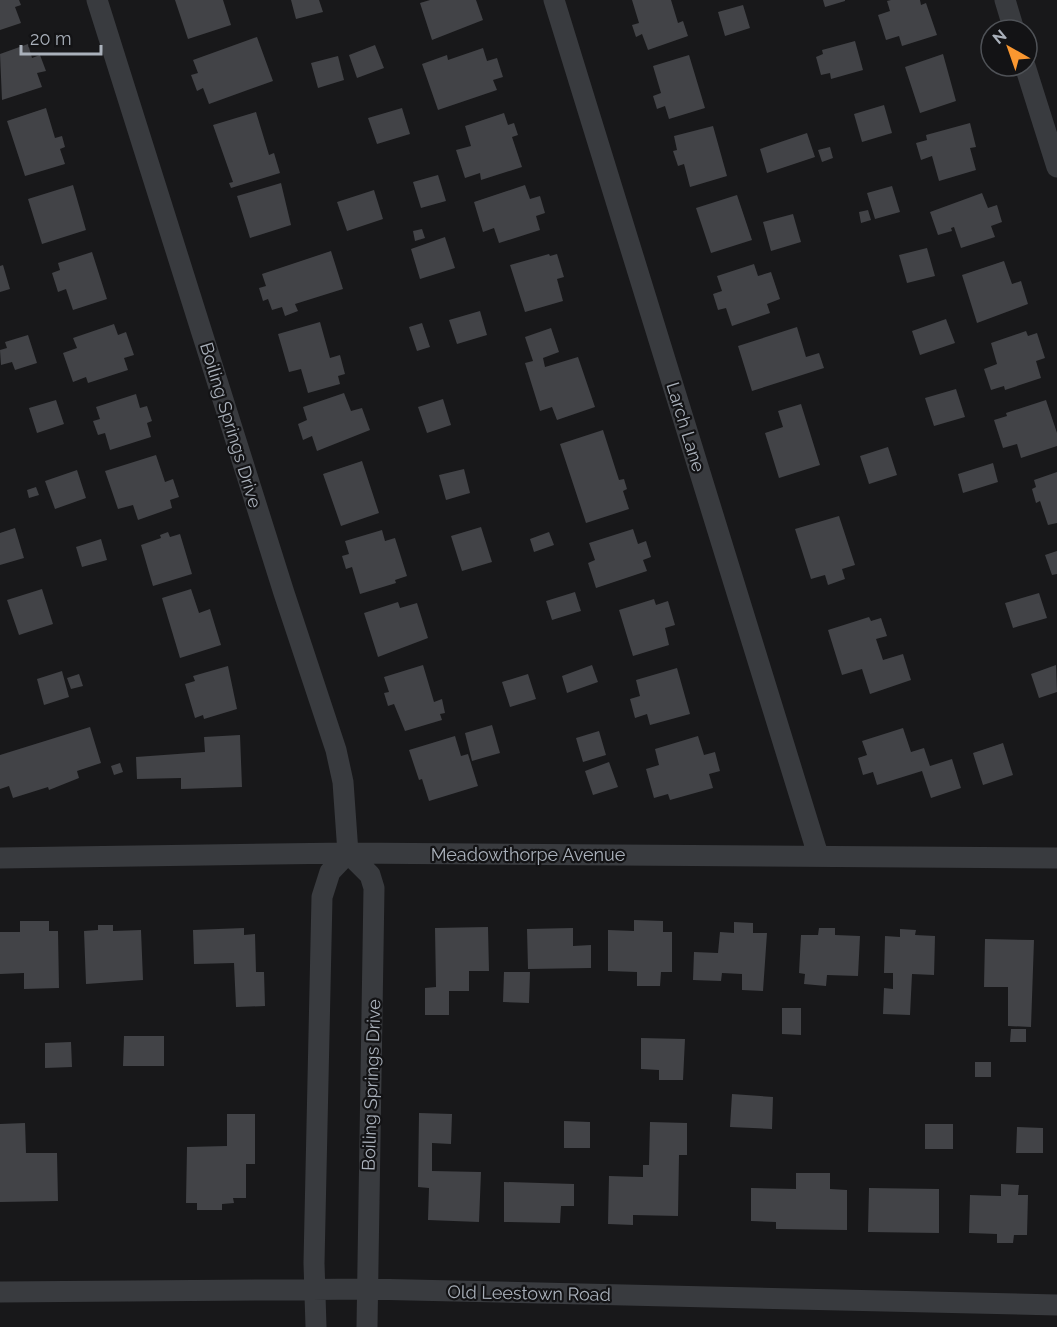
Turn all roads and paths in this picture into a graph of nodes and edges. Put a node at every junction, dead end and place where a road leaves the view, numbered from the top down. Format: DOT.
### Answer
graph roads {
  1 [pos="97,0"];
  2 [pos="554,0"];
  3 [pos="1005,0"];
  4 [pos="1010,18"];
  5 [pos="1029,78"];
  6 [pos="1057,167"];
  7 [pos="348,853"];
  8 [pos="818,855"];
  9 [pos="0,858"];
  10 [pos="1057,858"];
  11 [pos="367,1289"];
  12 [pos="315,1290"];
  13 [pos="0,1292"];
  14 [pos="1057,1305"];
  15 [pos="316,1327"];
  16 [pos="367,1327"];
  1 -- 7 [label="street, Boiling Springs Drive"];
  2 -- 8 [label="street, Larch Lane"];
  3 -- 4 [label="street"];
  5 -- 6 [label="street"];
  7 -- 8 [label="street, Meadowthorpe Avenue"];
  7 -- 9 [label="street, Meadowthorpe Avenue"];
  7 -- 11 [label="street, Boiling Springs Drive"];
  7 -- 12 [label="street"];
  8 -- 10 [label="street, Meadowthorpe Avenue"];
  11 -- 12 [label="street, Old Leestown Road"];
  11 -- 14 [label="street, Old Leestown Road"];
  11 -- 16 [label="street, Boiling Springs Drive"];
  12 -- 13 [label="street, Old Leestown Road"];
  12 -- 15 [label="street"];
}
